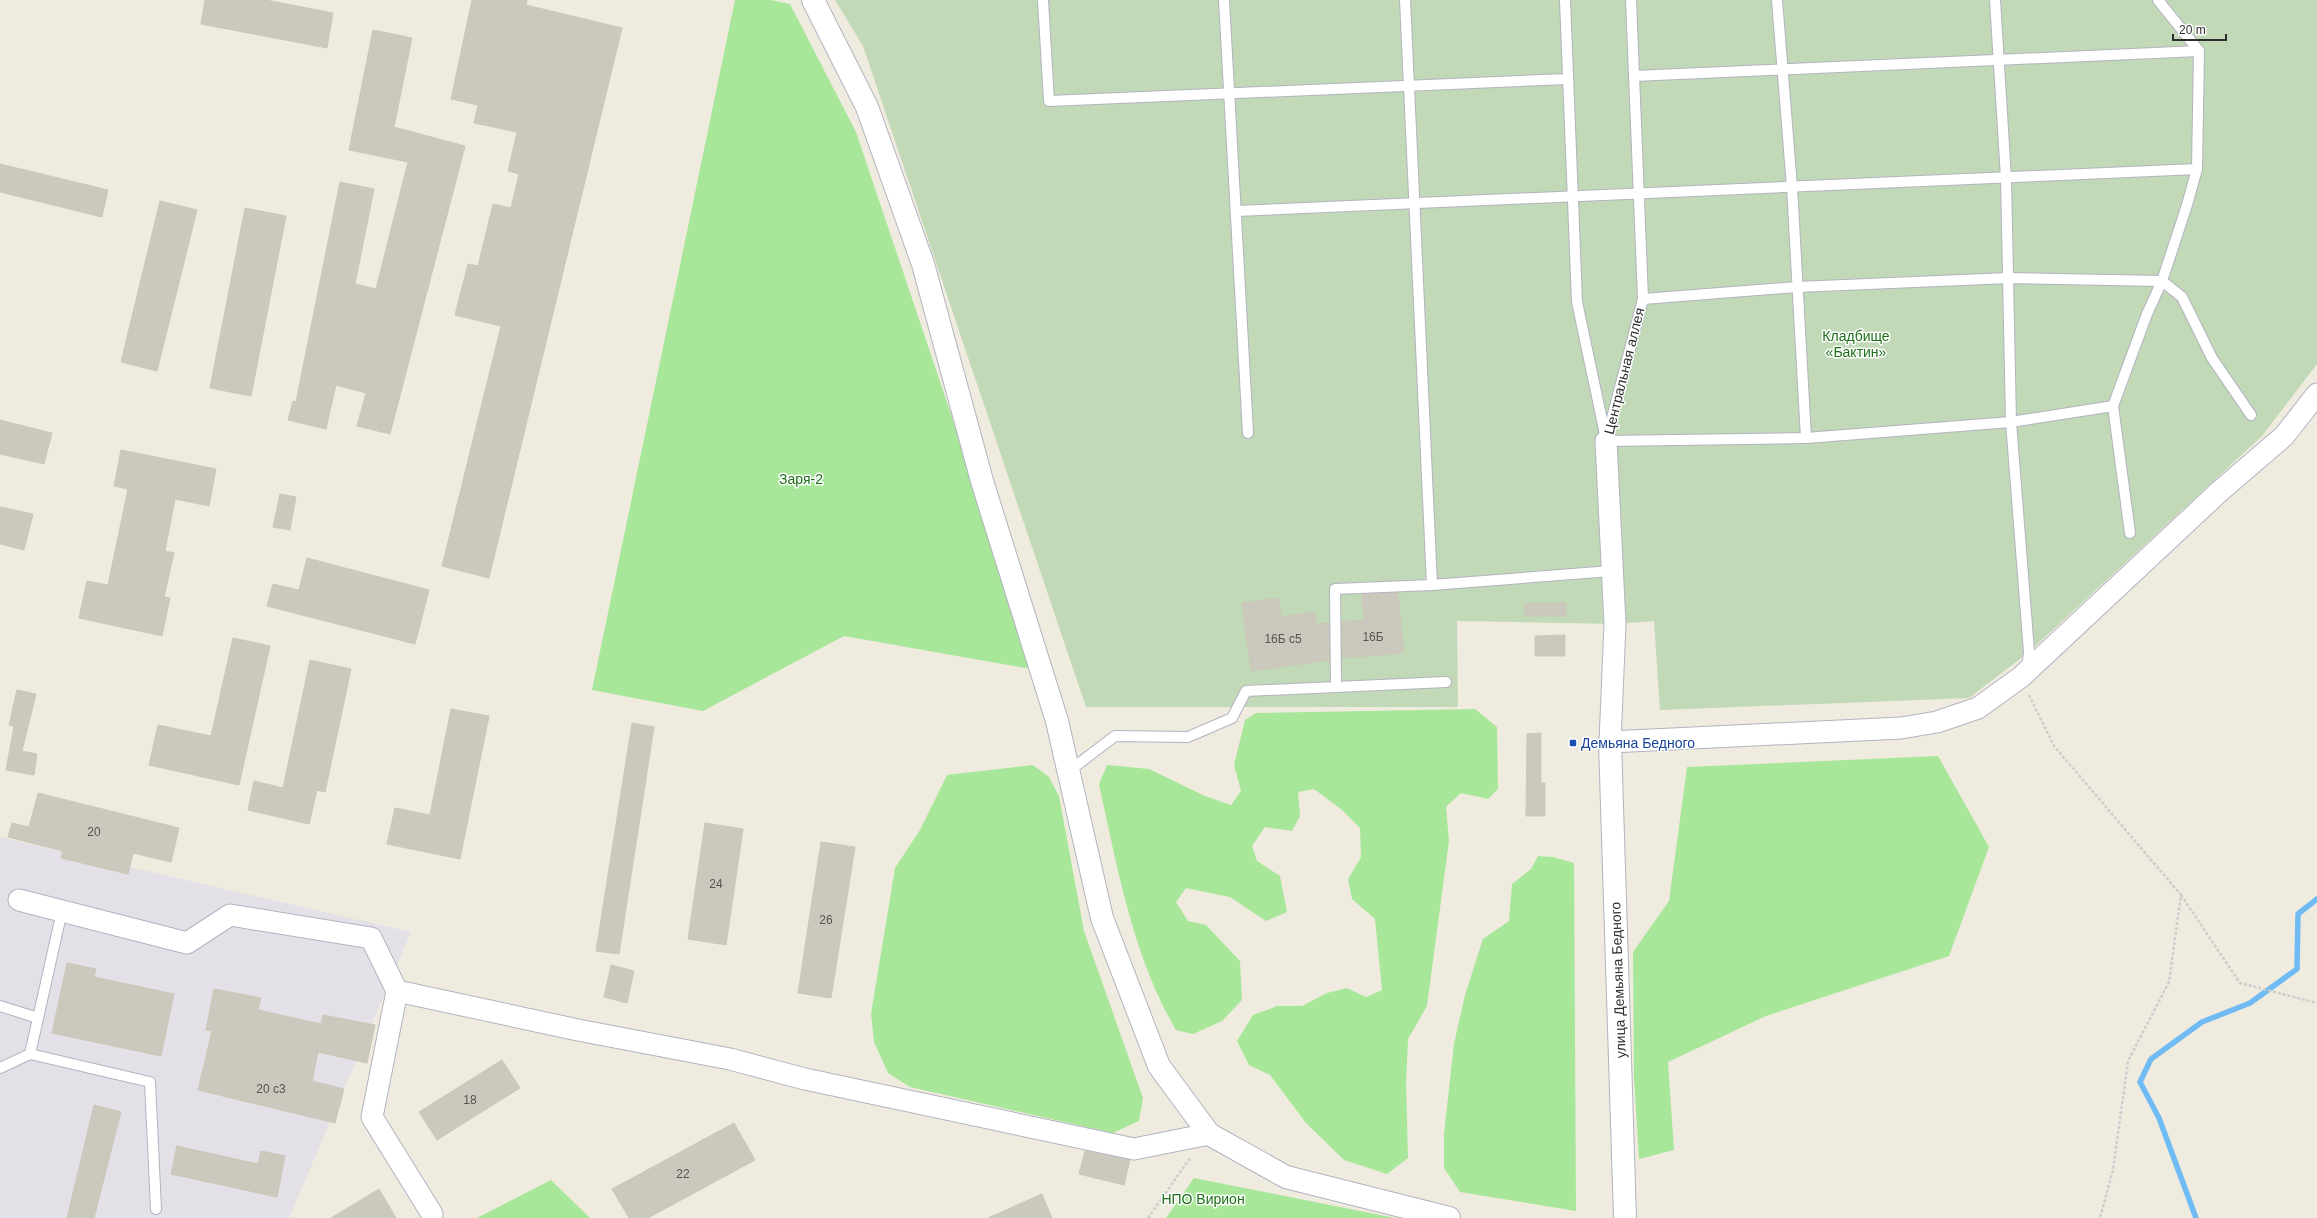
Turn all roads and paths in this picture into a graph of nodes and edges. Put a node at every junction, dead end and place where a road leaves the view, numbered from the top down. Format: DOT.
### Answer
graph roads {
  1 [pos="813,0"];
  2 [pos="1043,0"];
  3 [pos="1224,0"];
  4 [pos="1405,0"];
  5 [pos="1565,0"];
  6 [pos="1631,0"];
  7 [pos="1777,0"];
  8 [pos="1995,0"];
  9 [pos="2158,0"];
  10 [pos="2199,51"];
  11 [pos="1998,60"];
  12 [pos="1781,70"];
  13 [pos="1634,76"];
  14 [pos="1568,79"];
  15 [pos="1409,86"];
  16 [pos="1229,94"];
  17 [pos="2197,169"];
  18 [pos="2006,178"];
  19 [pos="1792,187"];
  20 [pos="1639,194"];
  21 [pos="1573,196"];
  22 [pos="1414,203"];
  23 [pos="1236,211"];
  24 [pos="2009,278"];
  25 [pos="2162,281"];
  26 [pos="1797,286"];
  27 [pos="1643,299"];
  28 [pos="2317,394"];
  29 [pos="2113,406"];
  30 [pos="2250,415"];
  31 [pos="2011,422"];
  32 [pos="1248,433"];
  33 [pos="1806,438"];
  34 [pos="1606,441"];
  35 [pos="2130,533"];
  36 [pos="1611,572"];
  37 [pos="1432,586"];
  38 [pos="2024,673"];
  39 [pos="1446,682"];
  40 [pos="1336,687"];
  41 [pos="1610,742"];
  42 [pos="1069,771"];
  43 [pos="2181,895"];
  44 [pos="19,900"];
  45 [pos="62,911"];
  46 [pos="397,991"];
  47 [pos="2317,1003"];
  48 [pos="0,1006"];
  49 [pos="38,1018"];
  50 [pos="30,1054"];
  51 [pos="0,1068"];
  52 [pos="1210,1134"];
  53 [pos="156,1208"];
  54 [pos="432,1214"];
  55 [pos="1148,1218"];
  56 [pos="1448,1218"];
  57 [pos="1625,1218"];
  58 [pos="2100,1218"];
  1 -- 42 [label="street"];
  2 -- 16 [label="lane"];
  3 -- 16 [label="lane"];
  4 -- 15 [label="lane"];
  5 -- 14 [label="lane, Центральная аллея"];
  6 -- 13 [label="lane, Центральная аллея"];
  7 -- 12 [label="lane"];
  8 -- 11 [label="lane"];
  9 -- 10 [label="lane"];
  10 -- 11 [label="lane"];
  10 -- 17 [label="lane"];
  11 -- 12 [label="lane"];
  11 -- 18 [label="lane"];
  12 -- 13 [label="lane"];
  12 -- 19 [label="lane"];
  13 -- 20 [label="lane, Центральная аллея"];
  14 -- 15 [label="lane"];
  14 -- 21 [label="lane, Центральная аллея"];
  15 -- 16 [label="lane"];
  15 -- 22 [label="lane"];
  16 -- 23 [label="lane"];
  17 -- 18 [label="lane"];
  17 -- 25 [label="lane"];
  18 -- 19 [label="lane"];
  18 -- 24 [label="lane"];
  19 -- 20 [label="lane"];
  19 -- 26 [label="lane"];
  20 -- 21 [label="lane"];
  20 -- 27 [label="lane, Центральная аллея"];
  21 -- 22 [label="lane"];
  21 -- 34 [label="lane, Центральная аллея"];
  22 -- 23 [label="lane"];
  22 -- 37 [label="lane"];
  23 -- 32 [label="lane"];
  24 -- 25 [label="lane"];
  24 -- 26 [label="lane"];
  24 -- 31 [label="lane"];
  25 -- 29 [label="lane"];
  25 -- 30 [label="lane"];
  26 -- 27 [label="lane"];
  26 -- 33 [label="lane"];
  27 -- 34 [label="lane, Центральная аллея"];
  28 -- 38 [label="street"];
  29 -- 31 [label="lane"];
  29 -- 35 [label="lane"];
  31 -- 33 [label="lane"];
  31 -- 38 [label="lane"];
  33 -- 34 [label="lane"];
  34 -- 36 [label="street"];
  36 -- 37 [label="lane"];
  36 -- 41 [label="street"];
  37 -- 40 [label="lane"];
  38 -- 41 [label="street"];
  38 -- 43 [label="path"];
  39 -- 40 [label="lane"];
  40 -- 42 [label="lane"];
  41 -- 57 [label="street, улица Демьяна Бедного"];
  42 -- 52 [label="street"];
  43 -- 47 [label="path"];
  43 -- 58 [label="path"];
  44 -- 45 [label="street"];
  45 -- 46 [label="street"];
  45 -- 49 [label="lane"];
  46 -- 52 [label="street"];
  46 -- 54 [label="street"];
  48 -- 49 [label="lane"];
  49 -- 50 [label="lane"];
  50 -- 51 [label="lane"];
  50 -- 53 [label="lane"];
  52 -- 55 [label="path"];
  52 -- 56 [label="street"];
}
